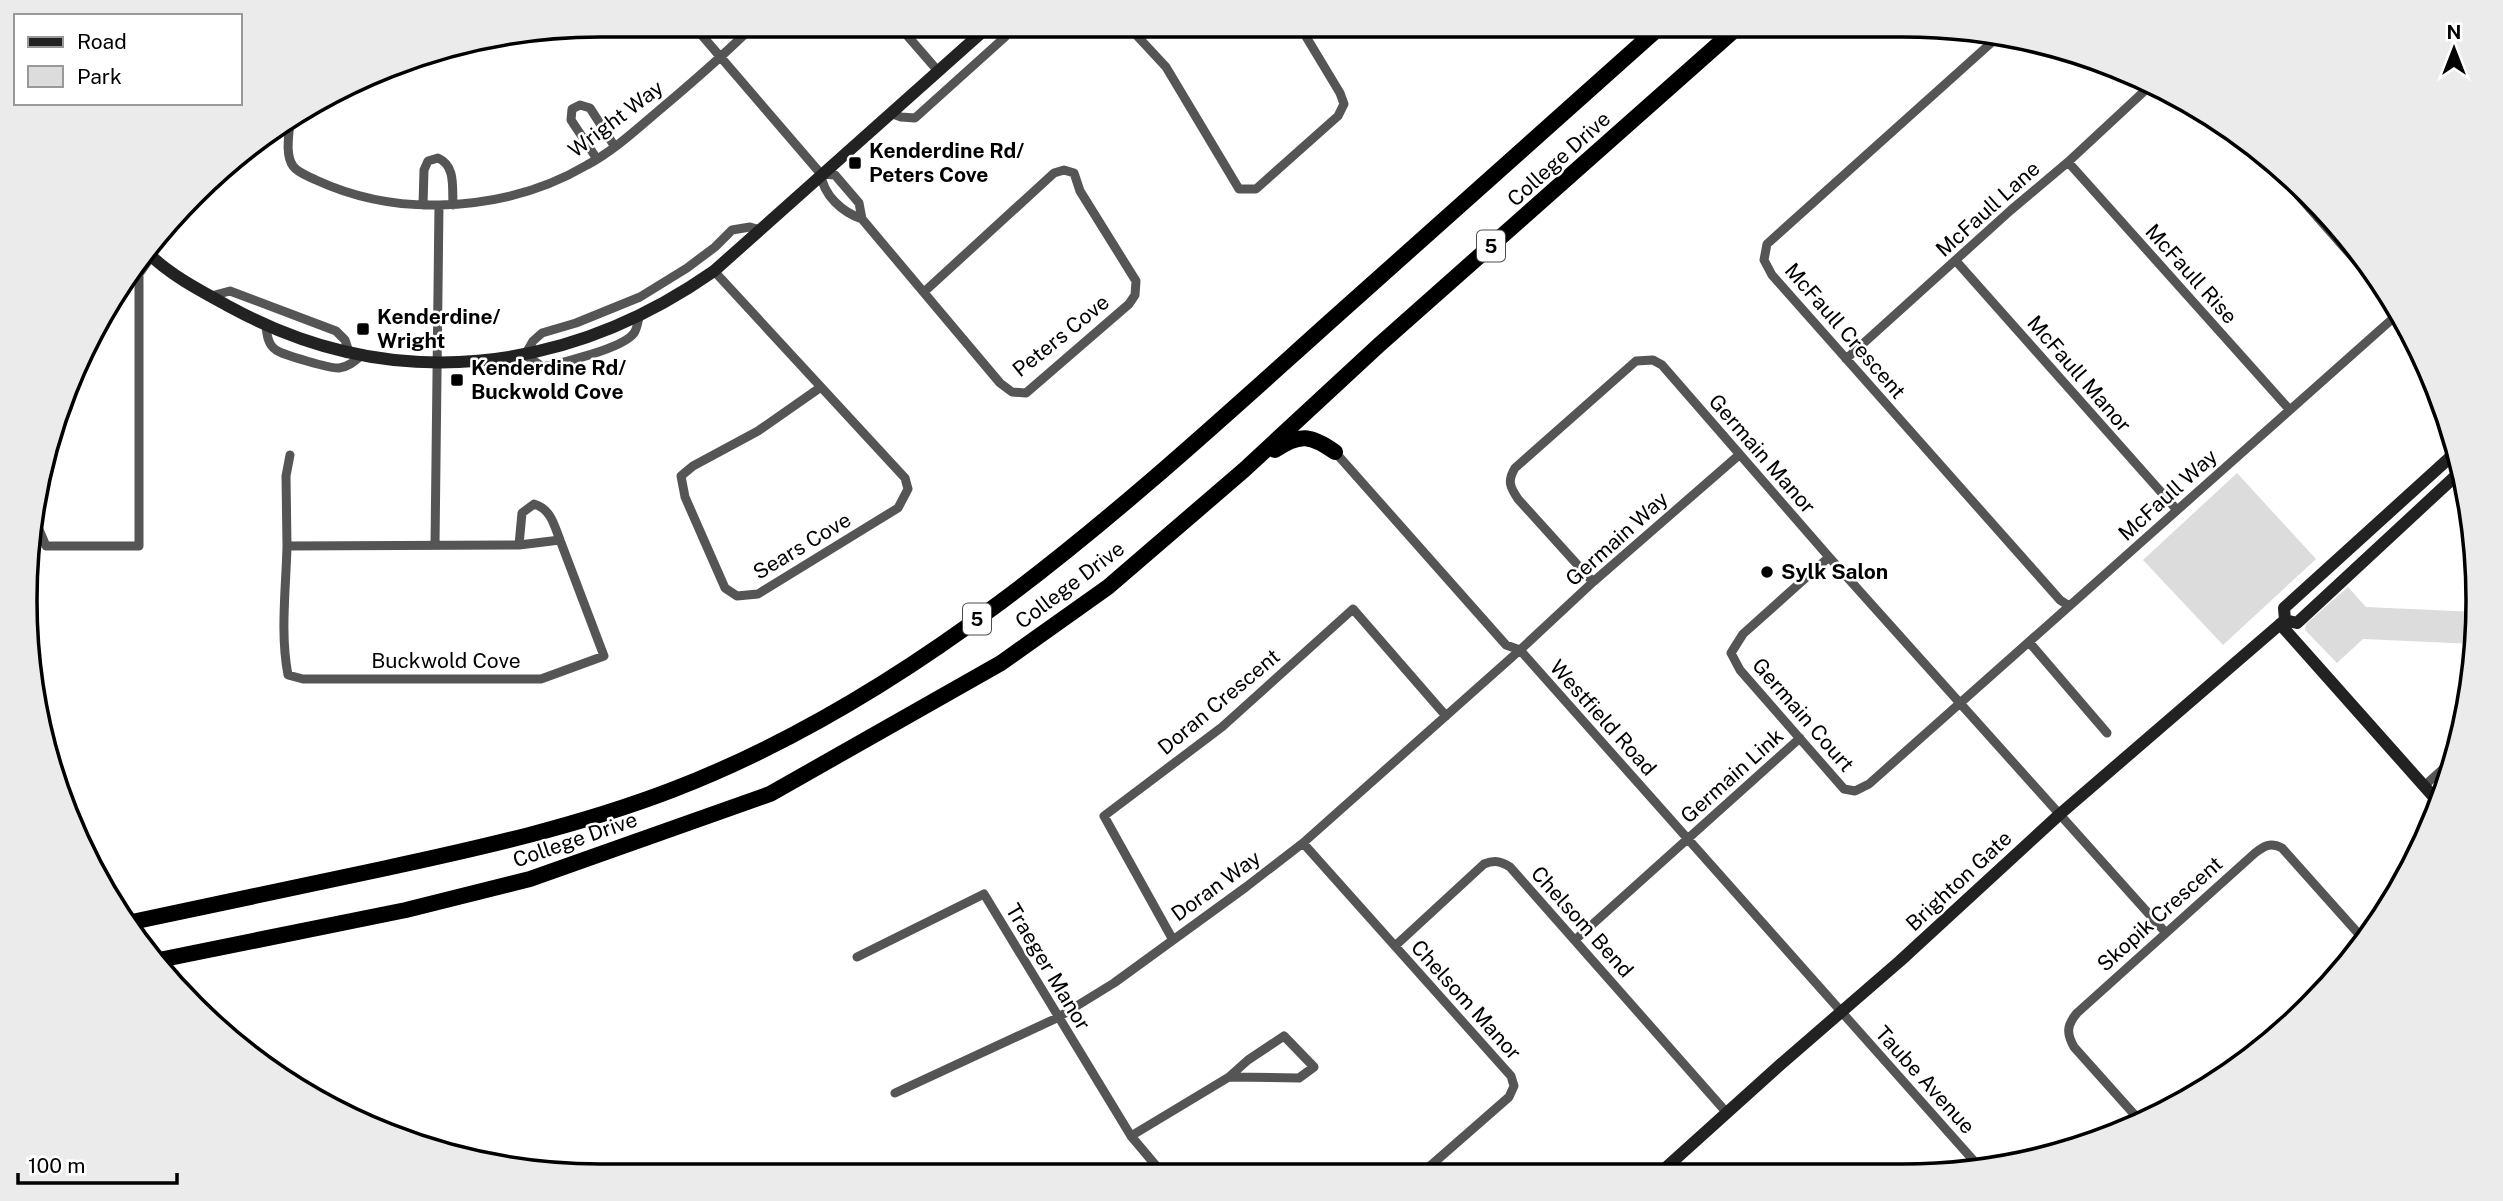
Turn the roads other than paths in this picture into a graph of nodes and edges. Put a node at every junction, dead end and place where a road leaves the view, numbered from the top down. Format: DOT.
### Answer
graph roads {
  1 [pos="705,37"];
  2 [pos="742,37"];
  3 [pos="909,37"];
  4 [pos="976,37"];
  5 [pos="1005,37"];
  6 [pos="1139,37"];
  7 [pos="1307,37"];
  8 [pos="1648,37"];
  9 [pos="1725,37"];
  10 [pos="1990,44"];
  11 [pos="722,58"];
  12 [pos="938,71"];
  13 [pos="2144,91"];
  14 [pos="890,113"];
  15 [pos="289,131"];
  16 [pos="615,147"];
  17 [pos="597,159"];
  18 [pos="2068,162"];
  19 [pos="821,174"];
  20 [pos="424,205"];
  21 [pos="439,205"];
  22 [pos="453,205"];
  23 [pos="862,219"];
  24 [pos="761,230"];
  25 [pos="153,257"];
  26 [pos="1956,261"];
  27 [pos="713,271"];
  28 [pos="139,277"];
  29 [pos="924,292"];
  30 [pos="211,296"];
  31 [pos="2391,320"];
  32 [pos="266,326"];
  33 [pos="349,352"];
  34 [pos="363,355"];
  35 [pos="525,355"];
  36 [pos="1846,359"];
  37 [pos="439,362"];
  38 [pos="821,387"];
  39 [pos="2289,409"];
  40 [pos="1335,452"];
  41 [pos="290,455"];
  42 [pos="1739,455"];
  43 [pos="2448,459"];
  44 [pos="1244,470"];
  45 [pos="2452,479"];
  46 [pos="2177,510"];
  47 [pos="41,535"];
  48 [pos="559,540"];
  49 [pos="435,545"];
  50 [pos="519,545"];
  51 [pos="287,546"];
  52 [pos="1829,557"];
  53 [pos="1593,582"];
  54 [pos="2069,606"];
  55 [pos="2282,622"];
  56 [pos="2029,642"];
  57 [pos="1520,650"];
  58 [pos="1960,703"];
  59 [pos="1446,716"];
  60 [pos="2106,733"];
  61 [pos="1800,738"];
  62 [pos="2439,773"];
  63 [pos="2424,786"];
  64 [pos="2431,794"];
  65 [pos="2060,814"];
  66 [pos="1688,840"];
  67 [pos="1303,843"];
  68 [pos="137,921"];
  69 [pos="2166,933"];
  70 [pos="2358,933"];
  71 [pos="1173,940"];
  72 [pos="1575,940"];
  73 [pos="1395,946"];
  74 [pos="857,957"];
  75 [pos="166,959"];
  76 [pos="1842,1013"];
  77 [pos="1057,1018"];
  78 [pos="1228,1077"];
  79 [pos="895,1093"];
  80 [pos="1727,1113"];
  81 [pos="2134,1114"];
  82 [pos="1131,1136"];
  83 [pos="1973,1159"];
  84 [pos="1155,1164"];
  85 [pos="1432,1164"];
  86 [pos="1670,1164"];
  1 -- 11 [label="street"];
  2 -- 11 [label="street, Wright Way"];
  3 -- 12 [label="street"];
  4 -- 12 [label="street"];
  5 -- 14 [label="street"];
  6 -- 7 [label="street"];
  8 -- 68 [label="highway, College Drive / 5"];
  9 -- 44 [label="highway, College Drive / 5"];
  10 -- 36 [label="street, McFaull Crescent"];
  11 -- 16 [label="street, Wright Way"];
  11 -- 19 [label="street"];
  12 -- 14 [label="street"];
  13 -- 18 [label="street, McFaull Lane"];
  14 -- 19 [label="street"];
  15 -- 20 [label="street, Wright Way"];
  16 -- 17 [label="street, Wright Way"];
  16 -- 17 [label="street"];
  17 -- 22 [label="street, Wright Way"];
  18 -- 26 [label="street, McFaull Lane"];
  18 -- 39 [label="street, McFaull Rise"];
  19 -- 23 [label="street, Peters Cove"];
  19 -- 23 [label="street, Peters Cove"];
  19 -- 24 [label="street"];
  20 -- 21 [label="street, Wright Way"];
  20 -- 22 [label="street"];
  21 -- 22 [label="street, Wright Way"];
  21 -- 37 [label="street"];
  23 -- 29 [label="street, Peters Cove"];
  24 -- 27 [label="street"];
  24 -- 35 [label="street"];
  25 -- 30 [label="street"];
  26 -- 36 [label="street, McFaull Lane"];
  26 -- 46 [label="street, McFaull Manor"];
  27 -- 35 [label="street"];
  27 -- 38 [label="street, Sears Cove"];
  28 -- 47 [label="street"];
  29 -- 29 [label="street, Peters Cove"];
  30 -- 32 [label="street"];
  30 -- 33 [label="street"];
  31 -- 39 [label="street, McFaull Way"];
  32 -- 33 [label="street"];
  32 -- 34 [label="street"];
  33 -- 34 [label="street"];
  34 -- 37 [label="street"];
  35 -- 37 [label="street"];
  36 -- 54 [label="street, McFaull Crescent"];
  37 -- 49 [label="street"];
  38 -- 38 [label="street, Sears Cove"];
  39 -- 46 [label="street, McFaull Way"];
  40 -- 44 [label="highway"];
  40 -- 57 [label="street, Westfield Road"];
  41 -- 51 [label="street, Buckwold Cove"];
  42 -- 52 [label="street, Germain Manor"];
  42 -- 53 [label="street, Germain Way"];
  42 -- 53 [label="street, Germain Manor"];
  43 -- 55 [label="street, Brighton Gate"];
  44 -- 75 [label="highway, College Drive / 5"];
  45 -- 55 [label="street, Brighton Gate"];
  46 -- 54 [label="street, McFaull Way"];
  48 -- 50 [label="street"];
  48 -- 50 [label="street, Buckwold Cove"];
  48 -- 51 [label="street, Buckwold Cove"];
  49 -- 50 [label="street"];
  49 -- 51 [label="street"];
  52 -- 58 [label="street, Germain Manor"];
  52 -- 61 [label="street, Germain Court"];
  53 -- 57 [label="street, Germain Way"];
  54 -- 56 [label="street, McFaull Way"];
  55 -- 63 [label="street"];
  55 -- 65 [label="street, Brighton Gate"];
  56 -- 58 [label="street, McFaull Way"];
  56 -- 60 [label="street"];
  57 -- 59 [label="street, Doran Way"];
  57 -- 66 [label="street, Westfield Road"];
  58 -- 61 [label="street, Germain Court"];
  58 -- 65 [label="street, Germain Manor"];
  59 -- 67 [label="street, Doran Way"];
  59 -- 71 [label="street, Doran Crescent"];
  61 -- 66 [label="street, Germain Link"];
  62 -- 63 [label="street"];
  63 -- 64 [label="street"];
  65 -- 69 [label="street, Germain Manor"];
  65 -- 76 [label="street, Brighton Gate"];
  66 -- 72 [label="street, Germain Link"];
  66 -- 76 [label="street, Westfield Road"];
  67 -- 71 [label="street, Doran Way"];
  67 -- 73 [label="street, Chelsom Manor"];
  69 -- 70 [label="street, Skopik Crescent"];
  69 -- 81 [label="street, Skopik Crescent"];
  71 -- 77 [label="street, Doran Way"];
  72 -- 73 [label="street, Chelsom Bend"];
  72 -- 80 [label="street, Chelsom Bend"];
  73 -- 85 [label="street, Chelsom Manor"];
  74 -- 77 [label="street, Traeger Manor"];
  76 -- 80 [label="street, Brighton Gate"];
  76 -- 83 [label="street, Taube Avenue"];
  77 -- 79 [label="street, Doran Way"];
  77 -- 82 [label="street, Traeger Manor"];
  78 -- 78 [label="street"];
  78 -- 82 [label="street"];
  80 -- 86 [label="street, Brighton Gate"];
  82 -- 84 [label="street, Traeger Manor"];
}
